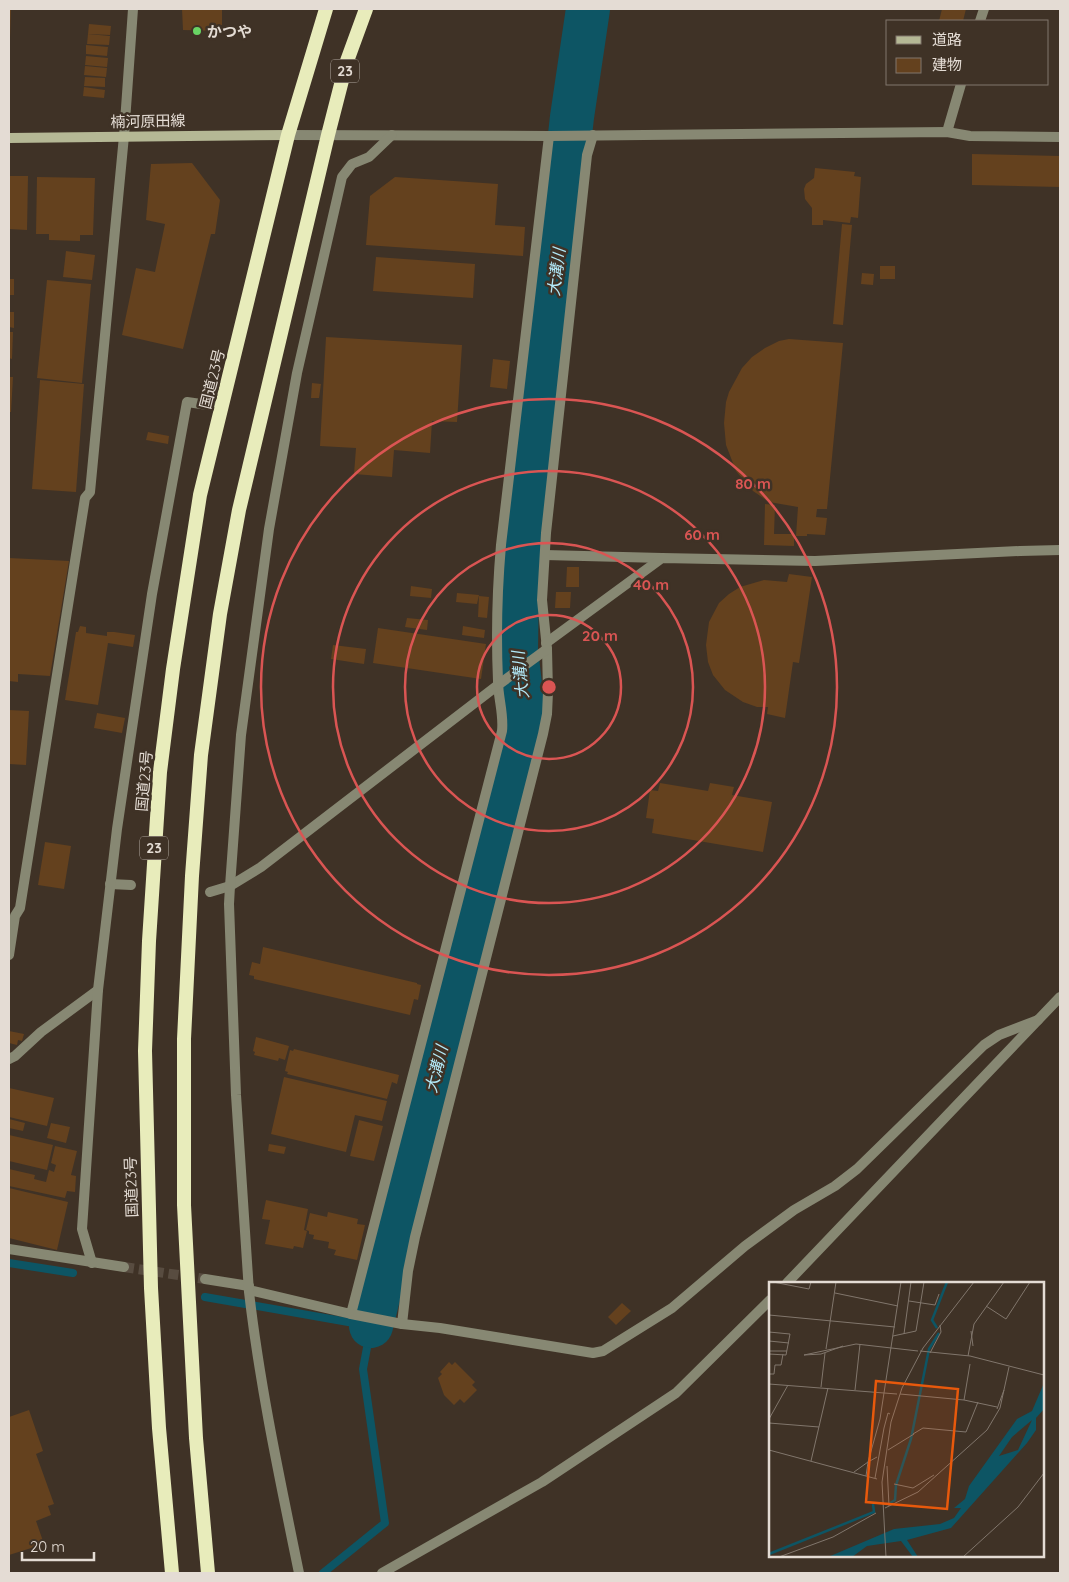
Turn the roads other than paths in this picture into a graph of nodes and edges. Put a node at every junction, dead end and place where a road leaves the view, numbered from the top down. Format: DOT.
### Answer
graph roads {
  1 [pos="133,9"];
  2 [pos="326,9"];
  3 [pos="366,9"];
  4 [pos="961,85"];
  5 [pos="947,132"];
  6 [pos="288,135"];
  7 [pos="328,135"];
  8 [pos="392,135"];
  9 [pos="590,135"];
  10 [pos="124,136"];
  11 [pos="552,136"];
  12 [pos="1060,137"];
  13 [pos="9,138"];
  14 [pos="222,407"];
  15 [pos="1060,550"];
  16 [pos="545,555"];
  17 [pos="662,558"];
  18 [pos="544,649"];
  19 [pos="501,682"];
  20 [pos="110,884"];
  21 [pos="131,885"];
  22 [pos="230,886"];
  23 [pos="210,892"];
  24 [pos="9,954"];
  25 [pos="98,990"];
  26 [pos="1060,997"];
  27 [pos="1038,1020"];
  28 [pos="9,1059"];
  29 [pos="9,1250"];
  30 [pos="92,1263"];
  31 [pos="124,1267"];
  32 [pos="205,1279"];
  33 [pos="788,1282"];
  34 [pos="249,1289"];
  35 [pos="769,1301"];
  36 [pos="354,1315"];
  37 [pos="399,1324"];
  38 [pos="298,1569"];
  39 [pos="172,1573"];
  40 [pos="208,1573"];
  41 [pos="382,1573"];
  1 -- 10 [label="street"];
  2 -- 6 [label="highway, 国道23号 / 23"];
  3 -- 7 [label="highway, 23"];
  4 -- 5 [label="street"];
  5 -- 9 [label="street"];
  5 -- 12 [label="street"];
  6 -- 7 [label="street"];
  6 -- 10 [label="main road, 楠河原田線"];
  6 -- 14 [label="highway, 国道23号 / 23"];
  7 -- 8 [label="street"];
  7 -- 40 [label="highway, 23"];
  8 -- 11 [label="street"];
  8 -- 22 [label="street"];
  9 -- 11 [label="street"];
  9 -- 16 [label="street"];
  10 -- 13 [label="main road, 楠河原田線"];
  10 -- 24 [label="street"];
  11 -- 19 [label="street"];
  14 -- 20 [label="street"];
  14 -- 39 [label="highway, 国道23号 / 23"];
  15 -- 17 [label="street"];
  16 -- 17 [label="street"];
  16 -- 18 [label="street"];
  17 -- 18 [label="street"];
  18 -- 19 [label="street"];
  18 -- 37 [label="street"];
  19 -- 22 [label="street"];
  19 -- 36 [label="street"];
  20 -- 21 [label="street"];
  20 -- 25 [label="street"];
  22 -- 23 [label="street"];
  22 -- 34 [label="street"];
  25 -- 28 [label="street"];
  25 -- 30 [label="street"];
  26 -- 27 [label="street"];
  27 -- 33 [label="street"];
  27 -- 37 [label="street"];
  29 -- 30 [label="street"];
  30 -- 31 [label="street"];
  32 -- 34 [label="street"];
  34 -- 36 [label="street"];
  34 -- 38 [label="street"];
  35 -- 41 [label="street"];
  36 -- 37 [label="street"];
}
